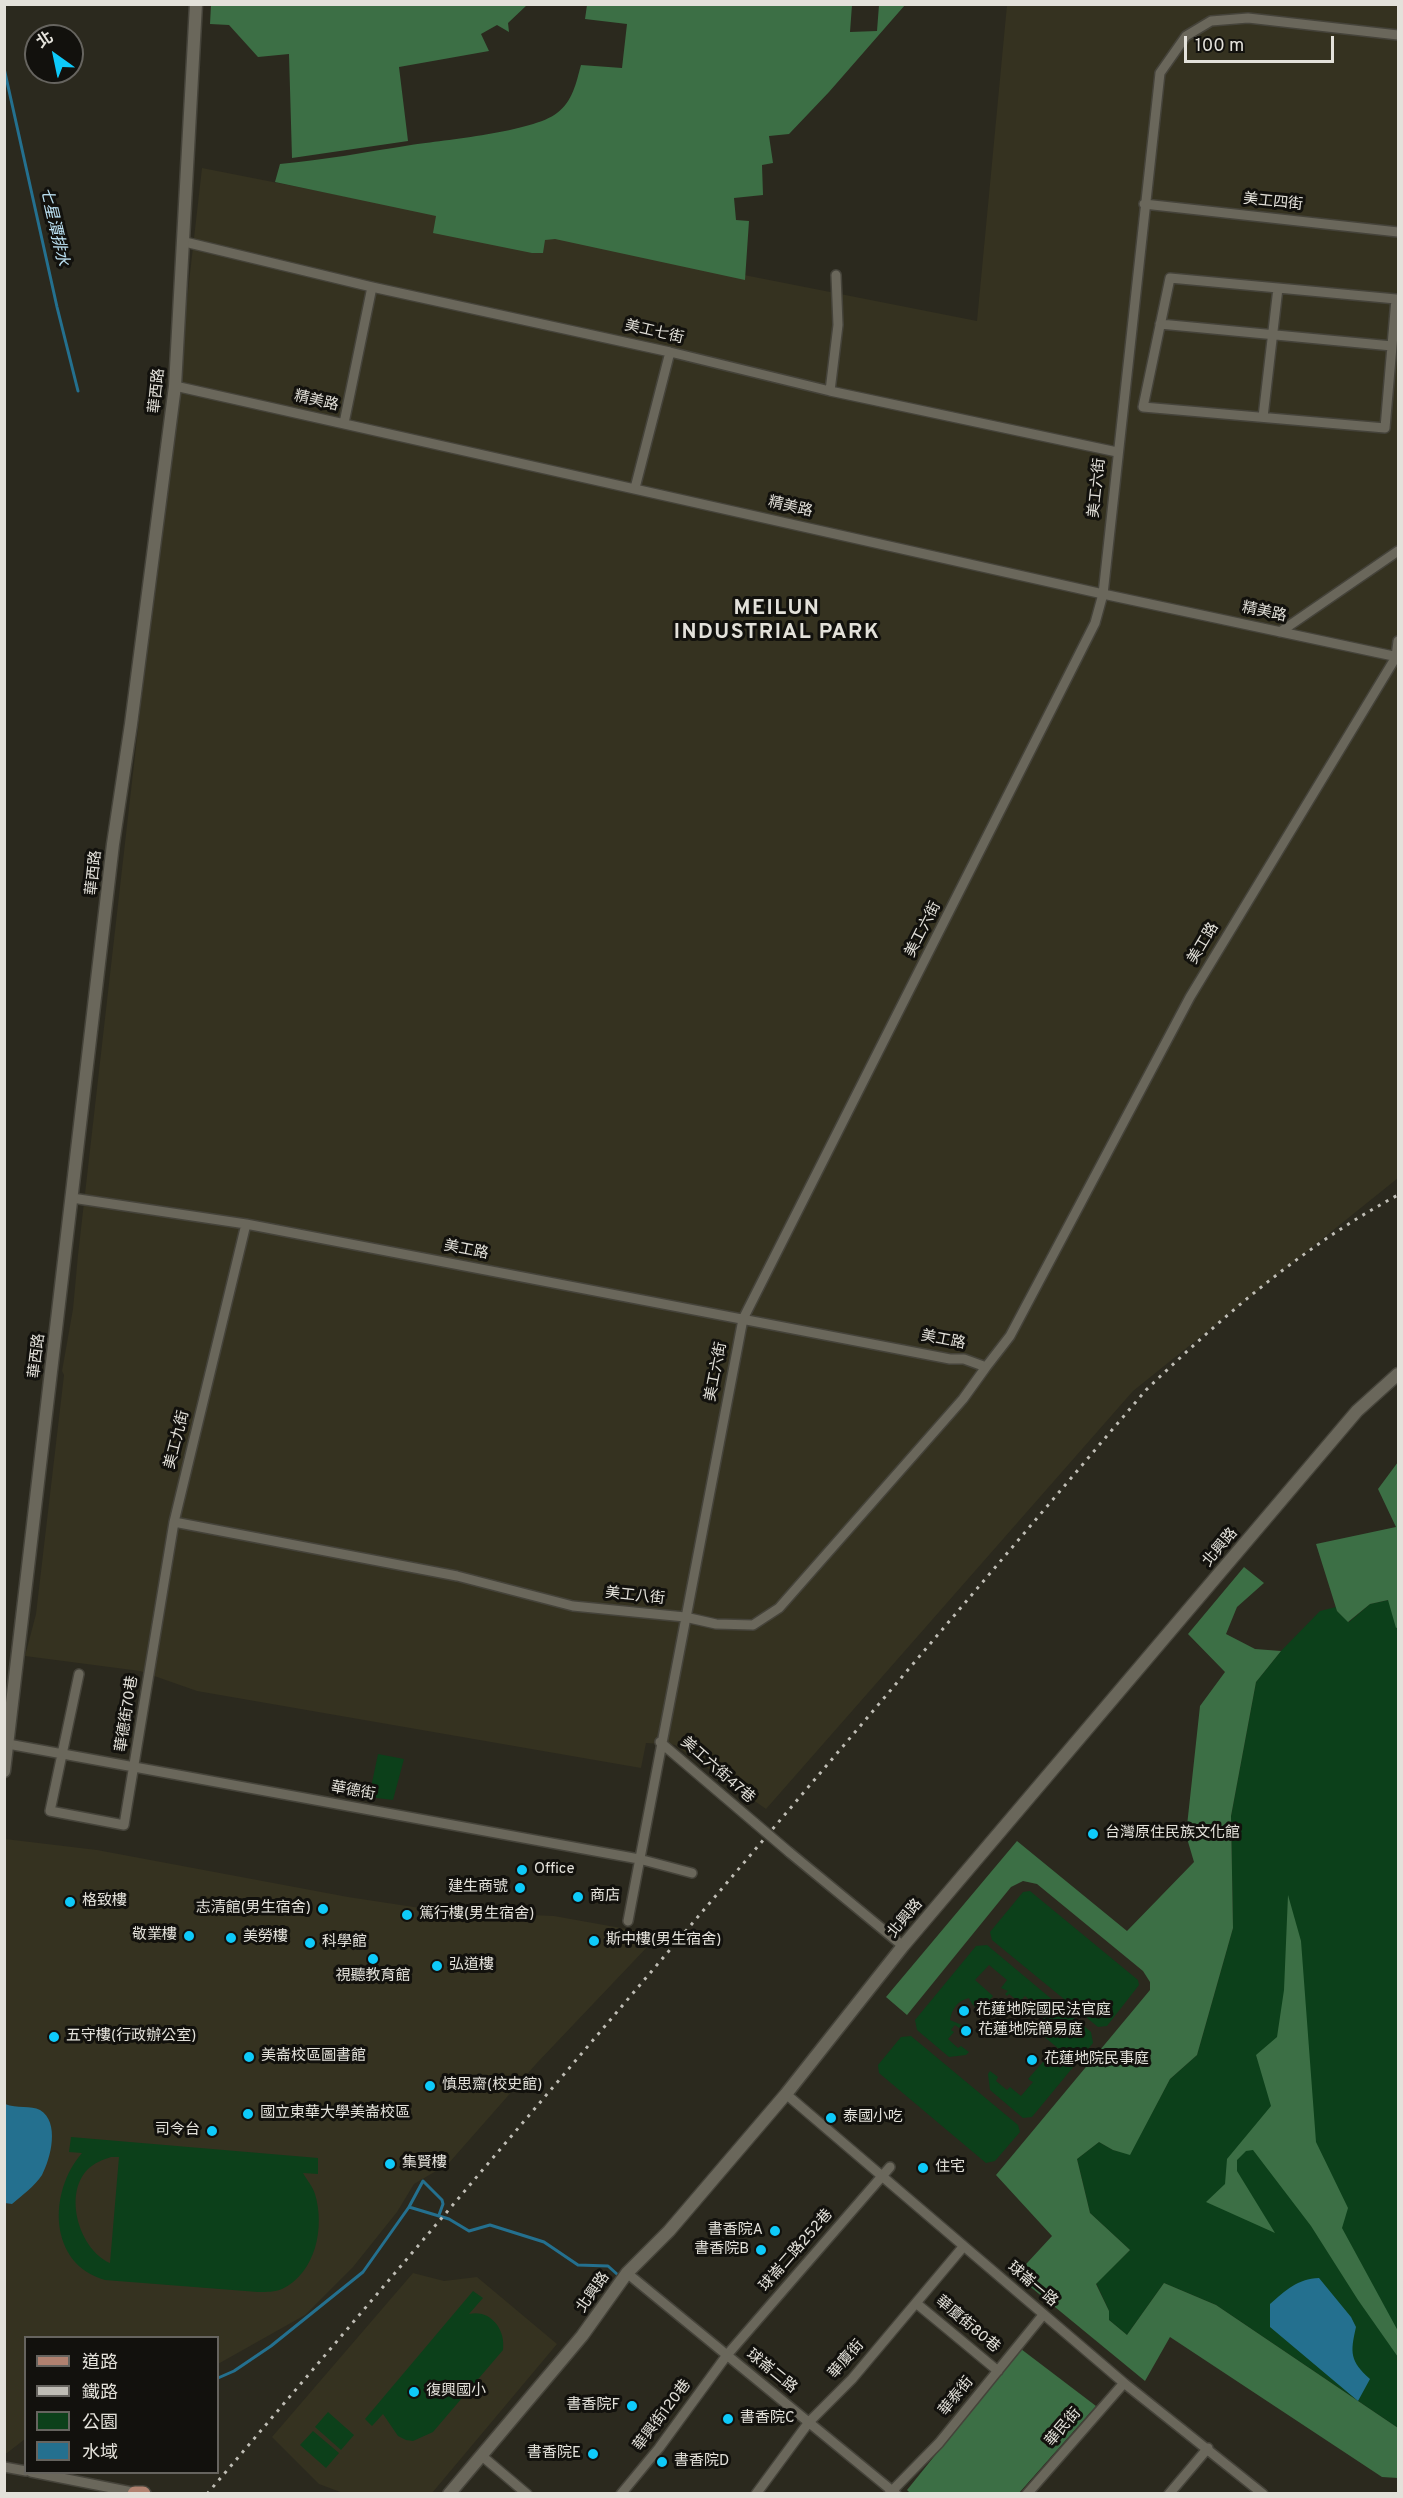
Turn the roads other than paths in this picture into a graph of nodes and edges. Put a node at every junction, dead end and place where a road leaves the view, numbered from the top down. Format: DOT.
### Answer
graph roads {
  1 [pos="196,4"];
  2 [pos="1398,35"];
  3 [pos="1144,204"];
  4 [pos="1398,232"];
  5 [pos="185,242"];
  6 [pos="836,275"];
  7 [pos="372,287"];
  8 [pos="1278,288"];
  9 [pos="1160,324"];
  10 [pos="1273,334"];
  11 [pos="1392,346"];
  12 [pos="670,352"];
  13 [pos="175,386"];
  14 [pos="830,391"];
  15 [pos="1263,417"];
  16 [pos="344,423"];
  17 [pos="1117,452"];
  18 [pos="636,488"];
  19 [pos="1398,551"];
  20 [pos="1103,594"];
  21 [pos="1280,632"];
  22 [pos="1398,641"];
  23 [pos="1397,657"];
  24 [pos="72,1197"];
  25 [pos="246,1224"];
  26 [pos="743,1319"];
  27 [pos="986,1367"];
  28 [pos="1398,1374"];
  29 [pos="174,1522"];
  30 [pos="685,1617"];
  31 [pos="150,1665"];
  32 [pos="79,1674"];
  33 [pos="660,1742"];
  34 [pos="8,1744"];
  35 [pos="61,1753"];
  36 [pos="135,1767"];
  37 [pos="4,1771"];
  38 [pos="639,1859"];
  39 [pos="692,1873"];
  40 [pos="628,1922"];
  41 [pos="903,1946"];
  42 [pos="786,2094"];
  43 [pos="890,2168"];
  44 [pos="883,2176"];
  45 [pos="963,2247"];
  46 [pos="627,2273"];
  47 [pos="916,2303"];
  48 [pos="1043,2315"];
  49 [pos="727,2355"];
  50 [pos="998,2371"];
  51 [pos="1124,2383"];
  52 [pos="809,2422"];
  53 [pos="1208,2448"];
  54 [pos="482,2456"];
  55 [pos="4,2467"];
  56 [pos="24,2471"];
  57 [pos="41,2474"];
  58 [pos="892,2492"];
  59 [pos="136,2493"];
  60 [pos="143,2493"];
  61 [pos="449,2493"];
  62 [pos="527,2493"];
  63 [pos="621,2493"];
  64 [pos="756,2493"];
  65 [pos="1027,2493"];
  66 [pos="1169,2493"];
  67 [pos="1263,2493"];
  1 -- 5 [label="street, 華西路"];
  2 -- 3 [label="street, 美工六街"];
  3 -- 4 [label="street, 美工四街"];
  3 -- 17 [label="street, 美工六街"];
  5 -- 7 [label="street, 美工七街"];
  5 -- 13 [label="street, 華西路"];
  6 -- 14 [label="street"];
  7 -- 12 [label="street, 美工七街"];
  7 -- 16 [label="street"];
  8 -- 9 [label="street"];
  8 -- 10 [label="street"];
  8 -- 11 [label="street"];
  9 -- 10 [label="street"];
  9 -- 15 [label="street"];
  10 -- 11 [label="street"];
  10 -- 15 [label="street"];
  11 -- 15 [label="street"];
  12 -- 14 [label="street, 美工七街"];
  12 -- 18 [label="street"];
  13 -- 16 [label="street, 精美路"];
  13 -- 24 [label="street, 華西路"];
  14 -- 17 [label="street, 美工七街"];
  16 -- 18 [label="street, 精美路"];
  17 -- 20 [label="street, 美工六街"];
  18 -- 20 [label="street, 精美路"];
  19 -- 21 [label="street"];
  20 -- 21 [label="street, 精美路"];
  20 -- 26 [label="street, 美工六街"];
  21 -- 23 [label="street, 精美路"];
  22 -- 23 [label="street, 美工路"];
  23 -- 27 [label="street, 美工路"];
  24 -- 25 [label="street, 美工路"];
  24 -- 34 [label="street, 華西路"];
  25 -- 26 [label="street, 美工路"];
  25 -- 29 [label="street, 美工九街"];
  26 -- 27 [label="street, 美工路"];
  26 -- 30 [label="street, 美工六街"];
  27 -- 30 [label="street, 美工八街"];
  28 -- 41 [label="street, 北興路"];
  29 -- 30 [label="street, 美工八街"];
  29 -- 31 [label="street, 美工九街"];
  30 -- 33 [label="street, 美工六街"];
  31 -- 36 [label="street, 華德街70巷"];
  32 -- 35 [label="street"];
  33 -- 38 [label="street, 美工六街"];
  33 -- 41 [label="street, 美工六街47巷, bridge"];
  34 -- 35 [label="street, 華德街"];
  34 -- 37 [label="street, 華西路"];
  35 -- 36 [label="street, 華德街"];
  35 -- 36 [label="street, 華德街70巷"];
  36 -- 38 [label="street, 華德街"];
  38 -- 39 [label="street, 華德街"];
  38 -- 40 [label="street, 美工六街"];
  41 -- 42 [label="street, 北興路"];
  42 -- 44 [label="street, 球崙一路"];
  42 -- 46 [label="street, 北興路"];
  43 -- 44 [label="street, 球崙二路252巷"];
  44 -- 45 [label="street, 球崙一路"];
  44 -- 49 [label="street, 球崙二路252巷"];
  45 -- 47 [label="street, 華廈街"];
  45 -- 48 [label="street, 球崙一路"];
  46 -- 49 [label="street, 球崙二路"];
  46 -- 54 [label="street, 北興路"];
  47 -- 50 [label="street, 華廈街80巷"];
  47 -- 52 [label="street, 華廈街"];
  48 -- 50 [label="street, 華泰街"];
  48 -- 51 [label="street, 球崙一路"];
  49 -- 52 [label="street, 球崙二路"];
  49 -- 63 [label="street, 華興街120巷"];
  50 -- 58 [label="street, 華泰街"];
  51 -- 53 [label="street, 球崙一路"];
  51 -- 65 [label="street, 華民街"];
  52 -- 58 [label="street, 球崙二路"];
  52 -- 64 [label="street, 華廈街"];
  53 -- 66 [label="street"];
  53 -- 67 [label="street, 球崙一路"];
  54 -- 61 [label="street, 北興路"];
  54 -- 62 [label="street"];
  55 -- 56 [label="street"];
  57 -- 59 [label="street"];
  59 -- 60 [label="main road"];
}
